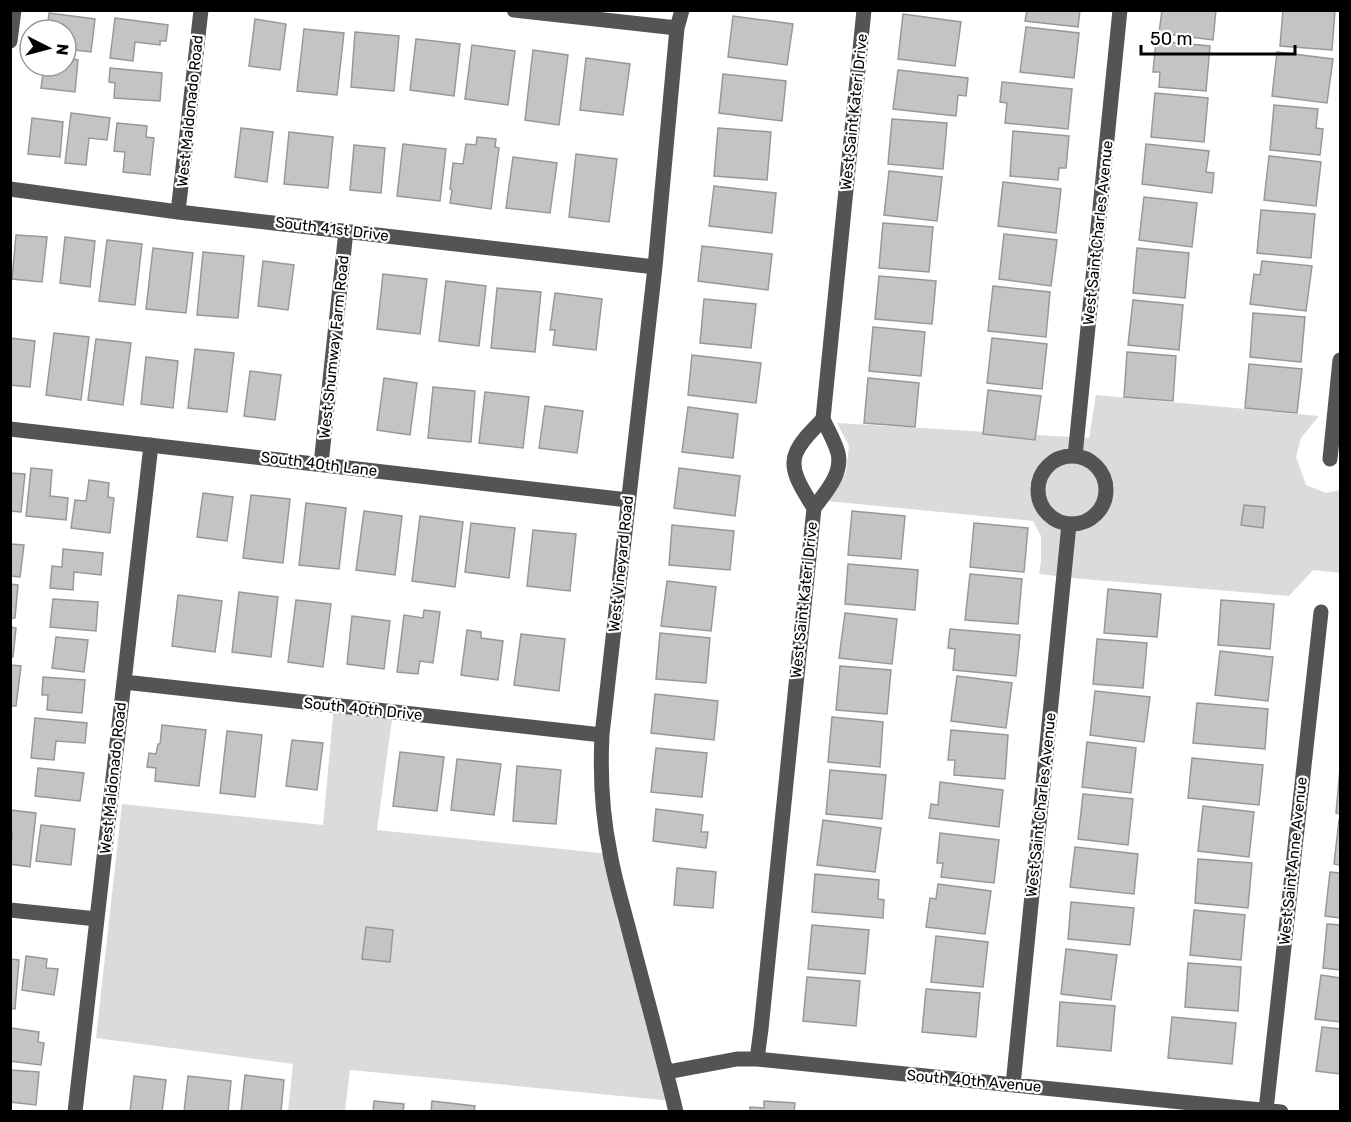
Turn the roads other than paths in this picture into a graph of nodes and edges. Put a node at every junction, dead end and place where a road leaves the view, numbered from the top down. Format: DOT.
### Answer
graph roads {
  1 [pos="14,10"];
  2 [pos="201,10"];
  3 [pos="514,10"];
  4 [pos="682,10"];
  5 [pos="864,10"];
  6 [pos="1120,10"];
  7 [pos="677,28"];
  8 [pos="10,41"];
  9 [pos="10,189"];
  10 [pos="178,212"];
  11 [pos="346,231"];
  12 [pos="655,267"];
  13 [pos="1341,360"];
  14 [pos="823,419"];
  15 [pos="10,429"];
  16 [pos="151,445"];
  17 [pos="1075,456"];
  18 [pos="1330,459"];
  19 [pos="321,464"];
  20 [pos="628,500"];
  21 [pos="814,508"];
  22 [pos="1069,524"];
  23 [pos="1320,612"];
  24 [pos="124,682"];
  25 [pos="602,735"];
  26 [pos="10,910"];
  27 [pos="97,919"];
  28 [pos="757,1059"];
  29 [pos="667,1072"];
  30 [pos="1013,1085"];
  31 [pos="1274,1111"];
  32 [pos="75,1112"];
  33 [pos="676,1112"];
  1 -- 8 [label="street"];
  2 -- 10 [label="street, West Maldonado Road"];
  3 -- 7 [label="street"];
  4 -- 7 [label="street, West Vineyard Road"];
  5 -- 14 [label="street, West Saint Kateri Drive"];
  6 -- 17 [label="street, West Saint Charles Avenue"];
  7 -- 12 [label="street, West Vineyard Road"];
  9 -- 10 [label="street, South 41st Drive"];
  10 -- 11 [label="street, South 41st Drive"];
  11 -- 12 [label="street, South 41st Drive"];
  11 -- 19 [label="street, West Shumway Farm Road"];
  12 -- 20 [label="street, West Vineyard Road"];
  13 -- 18 [label="street"];
  14 -- 21 [label="street"];
  14 -- 21 [label="street, West Saint Kateri Drive"];
  15 -- 16 [label="street, South 40th Lane"];
  16 -- 19 [label="street, South 40th Lane"];
  16 -- 24 [label="street, West Maldonado Road"];
  17 -- 22 [label="street"];
  17 -- 22 [label="street"];
  19 -- 20 [label="street, South 40th Lane"];
  20 -- 25 [label="street, West Vineyard Road"];
  21 -- 28 [label="street, West Saint Kateri Drive"];
  22 -- 30 [label="street, West Saint Charles Avenue"];
  23 -- 31 [label="street, West Saint Anne Avenue"];
  24 -- 25 [label="street, South 40th Drive"];
  24 -- 27 [label="street, West Maldonado Road"];
  25 -- 29 [label="street, West Vineyard Road"];
  26 -- 27 [label="street"];
  27 -- 32 [label="street, West Maldonado Road"];
  28 -- 29 [label="street, South 40th Avenue"];
  28 -- 30 [label="street, South 40th Avenue"];
  29 -- 33 [label="street, West Vineyard Road"];
  30 -- 31 [label="street, South 40th Avenue"];
}
